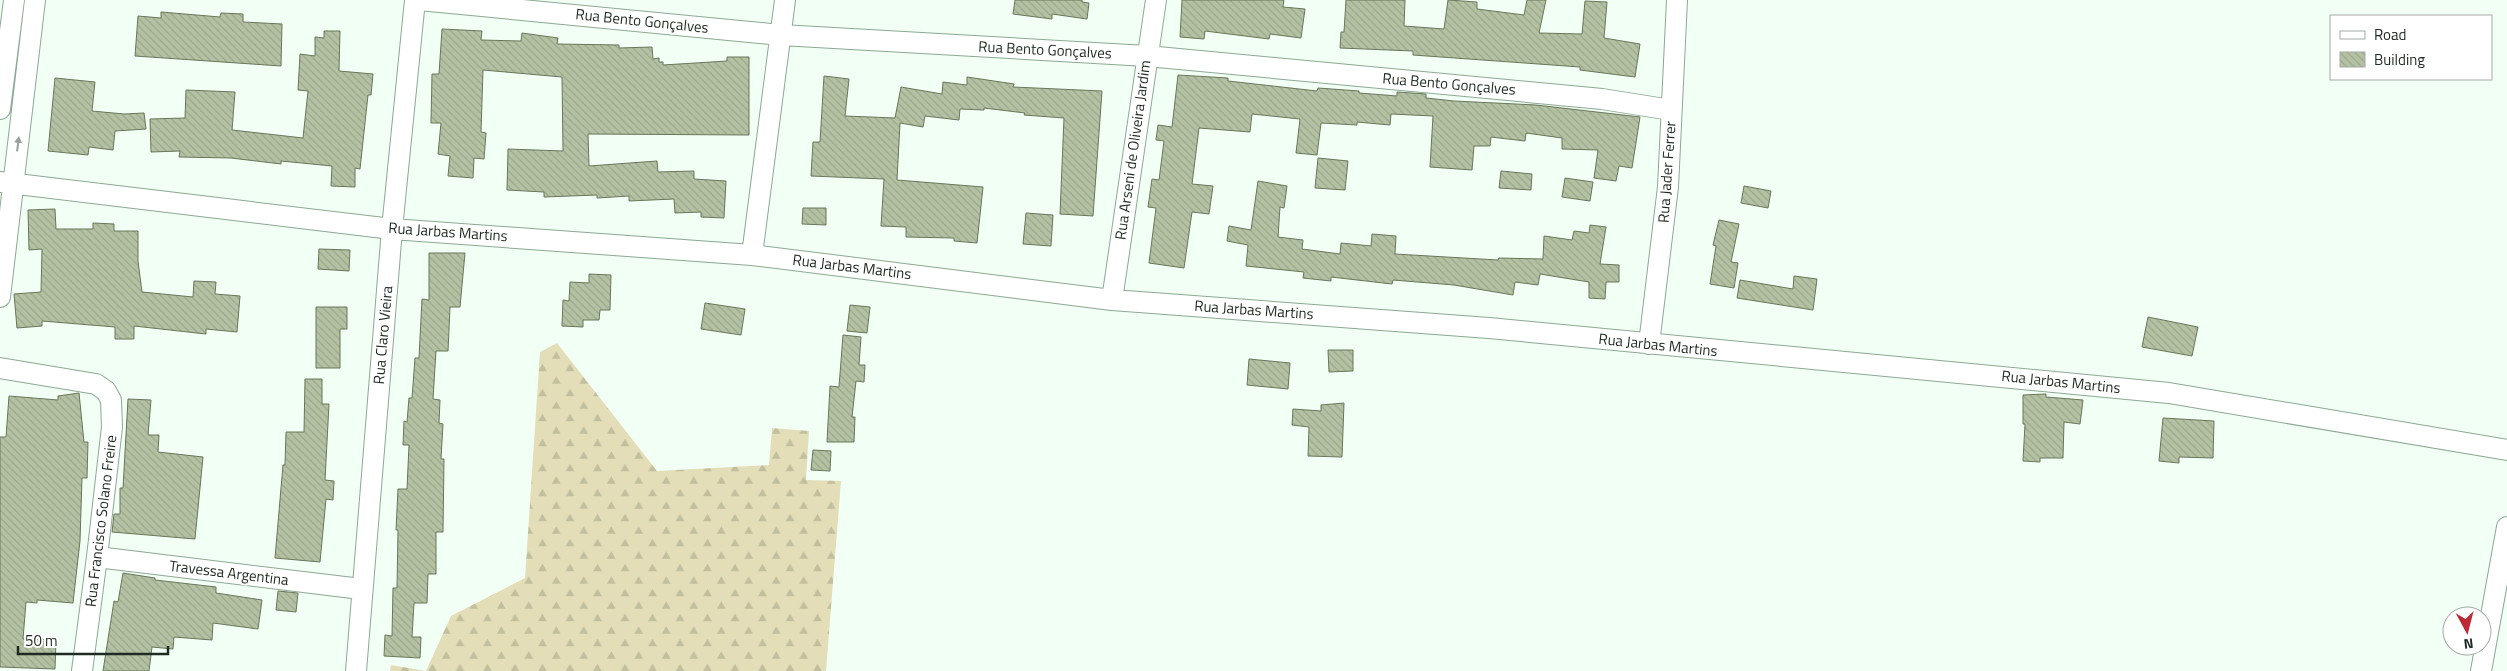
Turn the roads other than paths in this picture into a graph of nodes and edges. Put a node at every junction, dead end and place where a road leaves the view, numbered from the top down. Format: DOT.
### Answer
graph roads {
  1 [pos="14,0"];
  2 [pos="35,0"];
  3 [pos="417,0"];
  4 [pos="785,0"];
  5 [pos="1156,0"];
  6 [pos="1678,0"];
  7 [pos="781,35"];
  8 [pos="1147,56"];
  9 [pos="0,109"];
  10 [pos="1671,110"];
  11 [pos="7,183"];
  12 [pos="392,229"];
  13 [pos="752,255"];
  14 [pos="0,297"];
  15 [pos="1112,300"];
  16 [pos="1649,344"];
  17 [pos="0,368"];
  18 [pos="2507,450"];
  19 [pos="2507,527"];
  20 [pos="98,557"];
  21 [pos="362,589"];
  22 [pos="82,671"];
  23 [pos="356,671"];
  24 [pos="2481,671"];
  1 -- 9 [label="street"];
  11 -- 2 [label="street, one-way"];
  3 -- 7 [label="street, Rua Bento Gonçalves"];
  3 -- 12 [label="street, Rua Claro Vieira"];
  4 -- 7 [label="street"];
  5 -- 8 [label="street, Rua Arseni de Oliveira Jardim"];
  6 -- 10 [label="street, Rua Jader Ferrer"];
  7 -- 8 [label="street, Rua Bento Gonçalves"];
  7 -- 13 [label="street"];
  8 -- 10 [label="street, Rua Bento Gonçalves"];
  8 -- 15 [label="street, Rua Arseni de Oliveira Jardim"];
  10 -- 16 [label="street, Rua Jader Ferrer"];
  11 -- 12 [label="street, Rua Jarbas Martins"];
  11 -- 14 [label="street"];
  12 -- 13 [label="street, Rua Jarbas Martins"];
  12 -- 21 [label="street, Rua Claro Vieira"];
  13 -- 15 [label="street, Rua Jarbas Martins"];
  15 -- 16 [label="street, Rua Jarbas Martins"];
  16 -- 18 [label="street, Rua Jarbas Martins"];
  17 -- 20 [label="street, Rua Francisco Solano Freire"];
  19 -- 24 [label="street"];
  20 -- 21 [label="street, Travessa Argentina"];
  20 -- 22 [label="street, Rua Francisco Solano Freire"];
  21 -- 23 [label="street, Rua Claro Vieira"];
}
